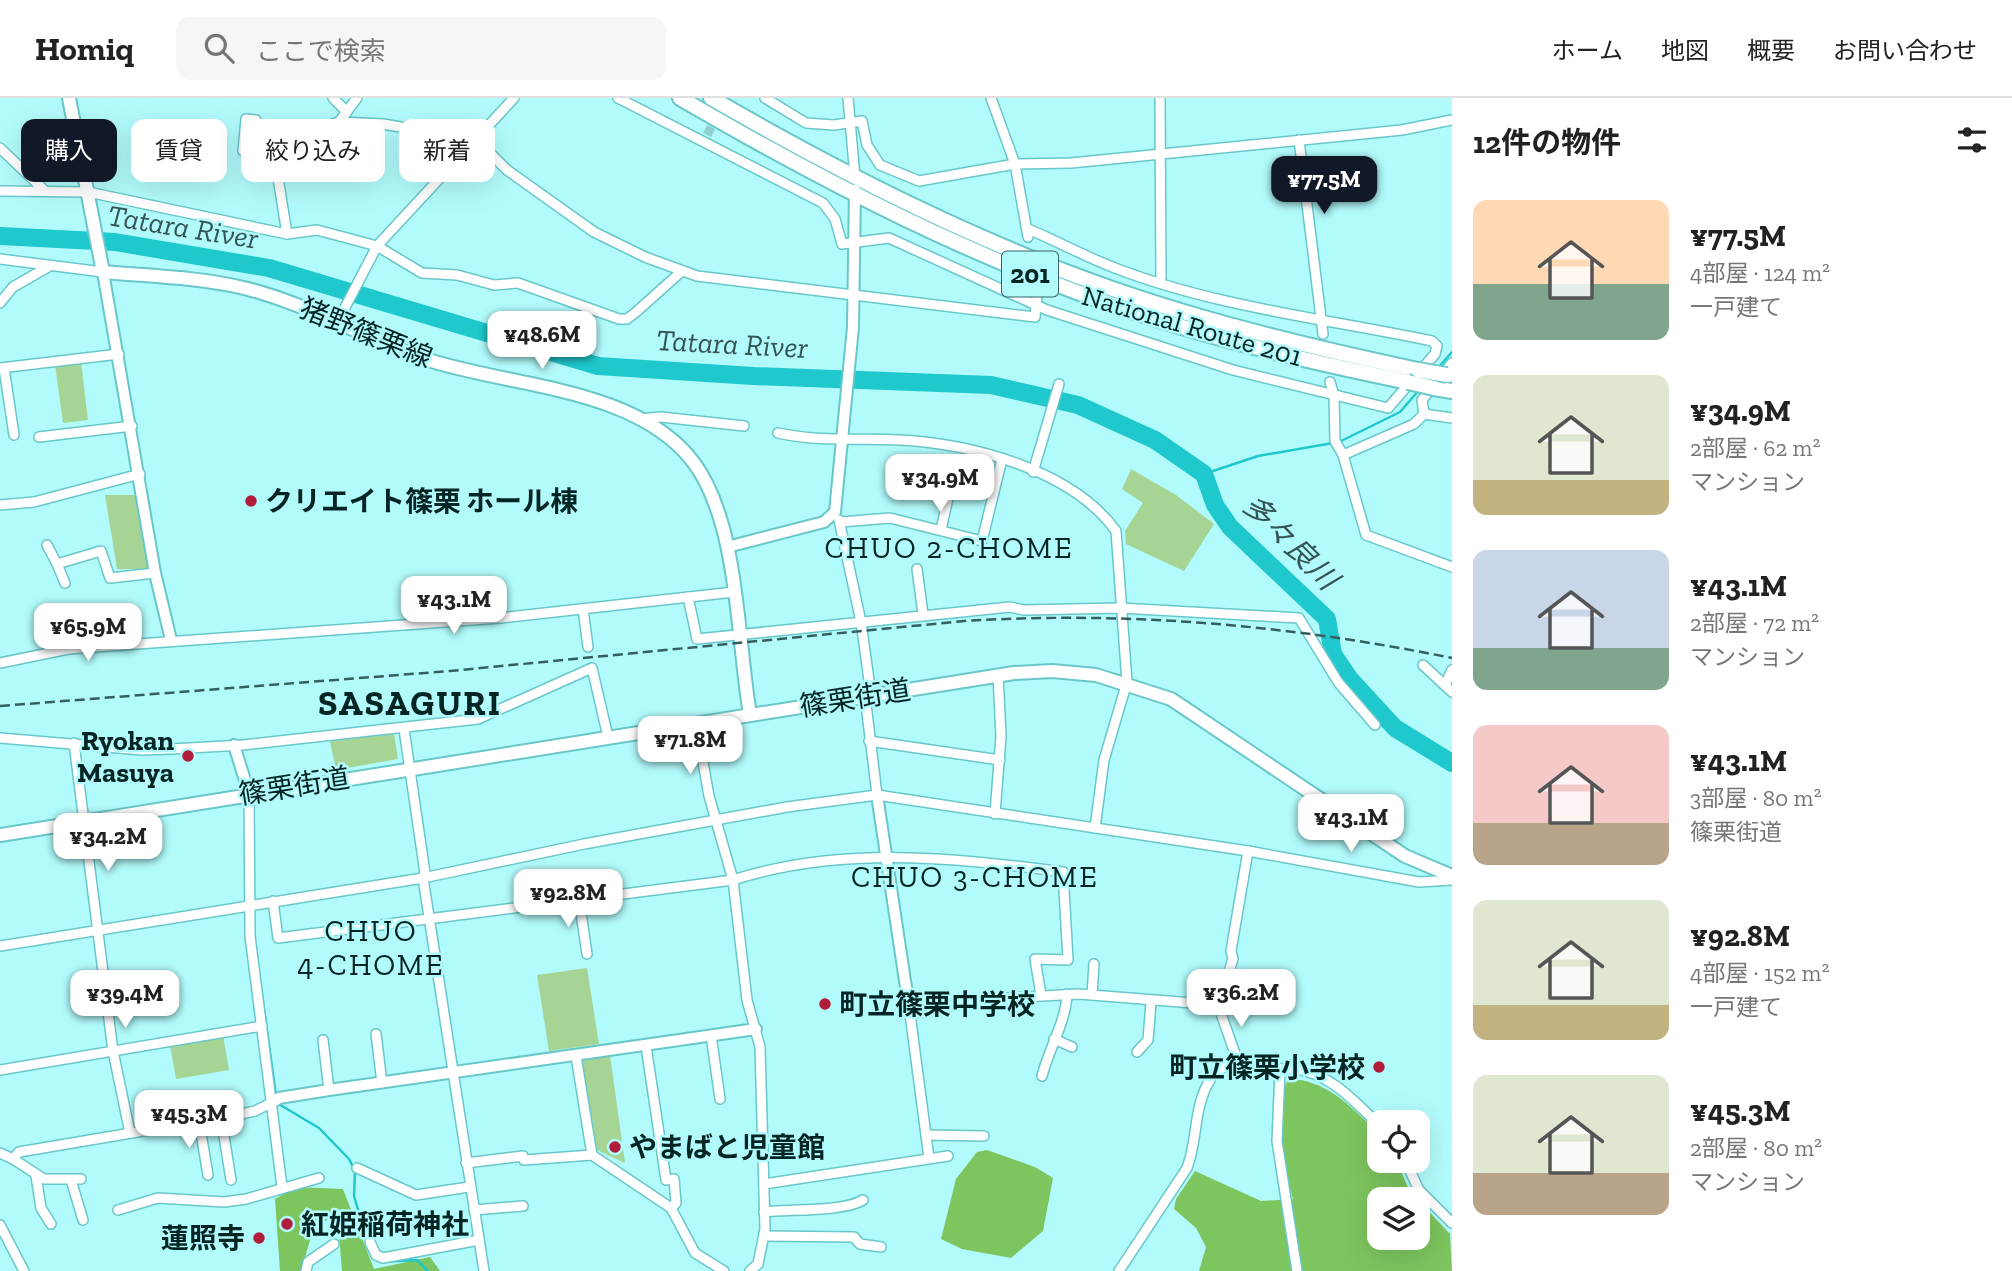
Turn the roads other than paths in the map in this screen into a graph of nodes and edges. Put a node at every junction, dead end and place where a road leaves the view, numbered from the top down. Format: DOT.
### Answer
graph roads {
  1 [pos="69,98"];
  2 [pos="333,98"];
  3 [pos="357,98"];
  4 [pos="618,98"];
  5 [pos="680,98"];
  6 [pos="711,98"];
  7 [pos="765,98"];
  8 [pos="848,98"];
  9 [pos="991,98"];
  10 [pos="1160,98"];
  11 [pos="508,100"];
  12 [pos="347,112"];
  13 [pos="341,119"];
  14 [pos="493,119"];
  15 [pos="1452,120"];
  16 [pos="850,121"];
  17 [pos="1299,140"];
  18 [pos="0,148"];
  19 [pos="1158,154"];
  20 [pos="495,156"];
  21 [pos="1014,164"];
  22 [pos="855,177"];
  23 [pos="279,182"];
  24 [pos="437,182"];
  25 [pos="44,190"];
  26 [pos="0,191"];
  27 [pos="88,194"];
  28 [pos="855,195"];
  29 [pos="287,234"];
  30 [pos="855,244"];
  31 [pos="377,246"];
  32 [pos="0,259"];
  33 [pos="48,267"];
  34 [pos="103,269"];
  35 [pos="682,271"];
  36 [pos="1161,282"];
  37 [pos="853,296"];
  38 [pos="1037,296"];
  39 [pos="0,303"];
  40 [pos="1038,306"];
  41 [pos="340,318"];
  42 [pos="1323,318"];
  43 [pos="1323,334"];
  44 [pos="119,354"];
  45 [pos="2,368"];
  46 [pos="1450,371"];
  47 [pos="1330,382"];
  48 [pos="1059,384"];
  49 [pos="1452,391"];
  50 [pos="1334,396"];
  51 [pos="1424,414"];
  52 [pos="1452,418"];
  53 [pos="640,419"];
  54 [pos="132,426"];
  55 [pos="744,426"];
  56 [pos="778,432"];
  57 [pos="14,435"];
  58 [pos="39,437"];
  59 [pos="841,439"];
  60 [pos="1343,453"];
  61 [pos="1002,459"];
  62 [pos="1033,471"];
  63 [pos="140,474"];
  64 [pos="950,489"];
  65 [pos="0,505"];
  66 [pos="838,517"];
  67 [pos="941,530"];
  68 [pos="47,545"];
  69 [pos="727,547"];
  70 [pos="57,564"];
  71 [pos="1452,568"];
  72 [pos="917,569"];
  73 [pos="155,573"];
  74 [pos="65,583"];
  75 [pos="734,592"];
  76 [pos="688,597"];
  77 [pos="1120,607"];
  78 [pos="583,609"];
  79 [pos="923,614"];
  80 [pos="861,622"];
  81 [pos="738,633"];
  82 [pos="171,640"];
  83 [pos="588,647"];
  84 [pos="0,663"];
  85 [pos="1423,664"];
  86 [pos="1452,670"];
  87 [pos="998,676"];
  88 [pos="1126,682"];
  89 [pos="1448,688"];
  90 [pos="868,696"];
  91 [pos="750,714"];
  92 [pos="696,723"];
  93 [pos="1375,725"];
  94 [pos="404,729"];
  95 [pos="608,737"];
  96 [pos="0,738"];
  97 [pos="869,741"];
  98 [pos="74,743"];
  99 [pos="234,745"];
  100 [pos="1000,760"];
  101 [pos="408,769"];
  102 [pos="249,793"];
  103 [pos="877,795"];
  104 [pos="995,814"];
  105 [pos="717,820"];
  106 [pos="86,821"];
  107 [pos="1095,828"];
  108 [pos="0,835"];
  109 [pos="1248,851"];
  110 [pos="887,860"];
  111 [pos="423,878"];
  112 [pos="1452,878"];
  113 [pos="733,880"];
  114 [pos="579,898"];
  115 [pos="273,901"];
  116 [pos="248,905"];
  117 [pos="429,918"];
  118 [pos="99,930"];
  119 [pos="0,946"];
  120 [pos="587,954"];
  121 [pos="1094,964"];
  122 [pos="1067,994"];
  123 [pos="1041,995"];
  124 [pos="1092,995"];
  125 [pos="1151,1002"];
  126 [pos="1218,1005"];
  127 [pos="910,1014"];
  128 [pos="262,1026"];
  129 [pos="756,1028"];
  130 [pos="376,1034"];
  131 [pos="711,1035"];
  132 [pos="1054,1038"];
  133 [pos="323,1040"];
  134 [pos="646,1046"];
  135 [pos="1072,1046"];
  136 [pos="113,1051"];
  137 [pos="1137,1052"];
  138 [pos="576,1056"];
  139 [pos="1238,1062"];
  140 [pos="0,1070"];
  141 [pos="1280,1070"];
  142 [pos="455,1073"];
  143 [pos="1042,1076"];
  144 [pos="382,1083"];
  145 [pos="329,1090"];
  146 [pos="720,1099"];
  147 [pos="273,1102"];
  148 [pos="1367,1114"];
  149 [pos="221,1117"];
  150 [pos="199,1121"];
  151 [pos="130,1133"];
  152 [pos="926,1135"];
  153 [pos="985,1136"];
  154 [pos="0,1153"];
  155 [pos="592,1155"];
  156 [pos="948,1156"];
  157 [pos="929,1158"];
  158 [pos="13,1159"];
  159 [pos="466,1163"];
  160 [pos="357,1168"];
  161 [pos="1411,1173"];
  162 [pos="208,1175"];
  163 [pos="36,1176"];
  164 [pos="318,1178"];
  165 [pos="231,1180"];
  166 [pos="764,1184"];
  167 [pos="282,1187"];
  168 [pos="469,1187"];
  169 [pos="863,1200"];
  170 [pos="523,1206"];
  171 [pos="671,1208"];
  172 [pos="118,1210"];
  173 [pos="474,1210"];
  174 [pos="764,1212"];
  175 [pos="83,1220"];
  176 [pos="1452,1223"];
  177 [pos="51,1224"];
  178 [pos="0,1225"];
  179 [pos="764,1236"];
  180 [pos="479,1240"];
  181 [pos="370,1242"];
  182 [pos="334,1244"];
  183 [pos="881,1247"];
  184 [pos="24,1271"];
  185 [pos="306,1271"];
  186 [pos="484,1271"];
  187 [pos="724,1271"];
  188 [pos="750,1271"];
  189 [pos="1118,1271"];
  190 [pos="1297,1271"];
  1 -- 27 [label="main road"];
  2 -- 12 [label="street"];
  3 -- 12 [label="street"];
  4 -- 30 [label="street"];
  5 -- 28 [label="highway, National Route 201 / 201"];
  6 -- 22 [label="highway, National Route 201 / 201"];
  7 -- 16 [label="street"];
  8 -- 16 [label="street"];
  9 -- 21 [label="street"];
  10 -- 19 [label="street"];
  11 -- 14 [label="street"];
  12 -- 13 [label="street"];
  15 -- 17 [label="street"];
  16 -- 21 [label="street"];
  16 -- 22 [label="street"];
  17 -- 19 [label="street"];
  17 -- 42 [label="street"];
  18 -- 25 [label="street"];
  19 -- 21 [label="street"];
  19 -- 36 [label="street"];
  20 -- 35 [label="street"];
  21 -- 36 [label="street"];
  22 -- 28 [label="street"];
  22 -- 46 [label="highway, National Route 201 / 201, bridge"];
  23 -- 29 [label="street"];
  24 -- 31 [label="street"];
  25 -- 26 [label="street"];
  25 -- 27 [label="street"];
  27 -- 29 [label="street"];
  27 -- 34 [label="main road"];
  28 -- 30 [label="street"];
  28 -- 49 [label="highway, National Route 201 / 201, bridge"];
  29 -- 31 [label="street"];
  30 -- 37 [label="street"];
  30 -- 40 [label="street"];
  31 -- 35 [label="street"];
  31 -- 41 [label="street"];
  32 -- 33 [label="street"];
  33 -- 34 [label="street"];
  33 -- 39 [label="street"];
  34 -- 41 [label="main road, 猪野篠栗線"];
  34 -- 44 [label="street"];
  35 -- 37 [label="street"];
  36 -- 42 [label="street"];
  37 -- 40 [label="street"];
  37 -- 59 [label="street"];
  38 -- 40 [label="street"];
  40 -- 50 [label="street"];
  41 -- 53 [label="main road, 猪野篠栗線"];
  42 -- 43 [label="street"];
  42 -- 50 [label="street"];
  44 -- 45 [label="street"];
  44 -- 54 [label="street"];
  45 -- 57 [label="street"];
  46 -- 51 [label="street"];
  47 -- 50 [label="street"];
  48 -- 62 [label="street"];
  50 -- 60 [label="street"];
  51 -- 52 [label="street"];
  51 -- 60 [label="street"];
  53 -- 55 [label="street"];
  53 -- 69 [label="main road, 猪野篠栗線"];
  54 -- 58 [label="street"];
  54 -- 63 [label="street"];
  56 -- 59 [label="street"];
  59 -- 61 [label="street"];
  59 -- 66 [label="street"];
  60 -- 71 [label="street"];
  61 -- 62 [label="street"];
  61 -- 67 [label="street"];
  62 -- 77 [label="street"];
  63 -- 65 [label="street"];
  63 -- 73 [label="street"];
  64 -- 67 [label="street"];
  66 -- 67 [label="street"];
  66 -- 69 [label="street"];
  66 -- 80 [label="street"];
  68 -- 70 [label="street"];
  69 -- 75 [label="main road, 猪野篠栗線"];
  70 -- 73 [label="street"];
  70 -- 74 [label="street"];
  72 -- 79 [label="street"];
  73 -- 82 [label="street"];
  75 -- 76 [label="street"];
  75 -- 81 [label="main road, 猪野篠栗線"];
  76 -- 78 [label="street"];
  76 -- 81 [label="street"];
  77 -- 79 [label="street"];
  77 -- 88 [label="street"];
  77 -- 93 [label="street"];
  78 -- 82 [label="street"];
  78 -- 83 [label="street"];
  79 -- 80 [label="street"];
  80 -- 81 [label="street"];
  80 -- 90 [label="street"];
  81 -- 91 [label="main road, 猪野篠栗線"];
  82 -- 84 [label="street"];
  85 -- 89 [label="street"];
  86 -- 89 [label="street"];
  87 -- 88 [label="main road, 篠栗街道"];
  87 -- 90 [label="main road, 篠栗街道"];
  87 -- 100 [label="street"];
  88 -- 107 [label="street"];
  88 -- 112 [label="main road, 篠栗街道"];
  90 -- 91 [label="main road, 篠栗街道"];
  90 -- 97 [label="street"];
  91 -- 92 [label="main road, 篠栗街道"];
  92 -- 95 [label="main road, 篠栗街道"];
  92 -- 105 [label="street"];
  94 -- 95 [label="street"];
  94 -- 99 [label="street"];
  94 -- 101 [label="street"];
  95 -- 101 [label="main road, 篠栗街道"];
  96 -- 98 [label="street"];
  97 -- 100 [label="street"];
  97 -- 103 [label="street"];
  98 -- 99 [label="street"];
  98 -- 106 [label="street"];
  99 -- 102 [label="street"];
  100 -- 104 [label="street"];
  101 -- 102 [label="main road, 篠栗街道"];
  101 -- 111 [label="street"];
  102 -- 106 [label="main road, 篠栗街道"];
  102 -- 116 [label="street"];
  103 -- 104 [label="street"];
  103 -- 105 [label="street"];
  103 -- 110 [label="street"];
  104 -- 107 [label="street"];
  105 -- 111 [label="street"];
  105 -- 113 [label="street"];
  106 -- 108 [label="main road, 篠栗街道"];
  106 -- 118 [label="street"];
  107 -- 109 [label="street"];
  109 -- 112 [label="street"];
  109 -- 126 [label="street"];
  110 -- 113 [label="street"];
  110 -- 123 [label="street"];
  110 -- 127 [label="street"];
  111 -- 115 [label="street"];
  111 -- 117 [label="street"];
  113 -- 114 [label="street"];
  113 -- 129 [label="street"];
  114 -- 117 [label="street"];
  114 -- 120 [label="street"];
  115 -- 116 [label="street"];
  115 -- 117 [label="street"];
  116 -- 118 [label="street"];
  116 -- 128 [label="street"];
  117 -- 142 [label="street"];
  118 -- 119 [label="street"];
  118 -- 136 [label="street"];
  121 -- 124 [label="street"];
  122 -- 123 [label="street"];
  122 -- 124 [label="street"];
  122 -- 132 [label="street"];
  123 -- 127 [label="street"];
  124 -- 125 [label="street"];
  125 -- 126 [label="street"];
  125 -- 137 [label="street"];
  126 -- 139 [label="street"];
  127 -- 152 [label="street"];
  128 -- 136 [label="street"];
  128 -- 147 [label="street"];
  129 -- 131 [label="street"];
  129 -- 166 [label="street"];
  130 -- 144 [label="street"];
  131 -- 134 [label="street"];
  131 -- 146 [label="street"];
  132 -- 135 [label="street"];
  132 -- 143 [label="street"];
  133 -- 145 [label="street"];
  134 -- 138 [label="street"];
  134 -- 171 [label="street"];
  136 -- 140 [label="street"];
  136 -- 151 [label="street"];
  138 -- 142 [label="street"];
  138 -- 155 [label="street"];
  139 -- 141 [label="street"];
  139 -- 189 [label="street"];
  141 -- 148 [label="street"];
  141 -- 190 [label="street"];
  142 -- 144 [label="street"];
  142 -- 159 [label="street"];
  144 -- 145 [label="street"];
  145 -- 147 [label="street"];
  147 -- 149 [label="street"];
  147 -- 167 [label="street"];
  149 -- 150 [label="street"];
  149 -- 165 [label="street"];
  150 -- 151 [label="street"];
  150 -- 162 [label="street"];
  151 -- 158 [label="street"];
  152 -- 153 [label="street"];
  152 -- 157 [label="street"];
  154 -- 158 [label="street"];
  155 -- 159 [label="street"];
  155 -- 171 [label="street"];
  156 -- 157 [label="street"];
  157 -- 166 [label="street"];
  158 -- 163 [label="street"];
  159 -- 168 [label="street"];
  160 -- 168 [label="street"];
  161 -- 176 [label="street"];
  163 -- 175 [label="street"];
  163 -- 177 [label="street"];
  164 -- 167 [label="street"];
  166 -- 174 [label="street"];
  167 -- 172 [label="street"];
  168 -- 173 [label="street"];
  169 -- 174 [label="street"];
  170 -- 173 [label="street"];
  171 -- 187 [label="street"];
  173 -- 180 [label="street"];
  174 -- 179 [label="street"];
  178 -- 184 [label="street"];
  179 -- 183 [label="street"];
  179 -- 188 [label="street"];
  180 -- 181 [label="street"];
  180 -- 186 [label="street"];
  182 -- 185 [label="street"];
}
